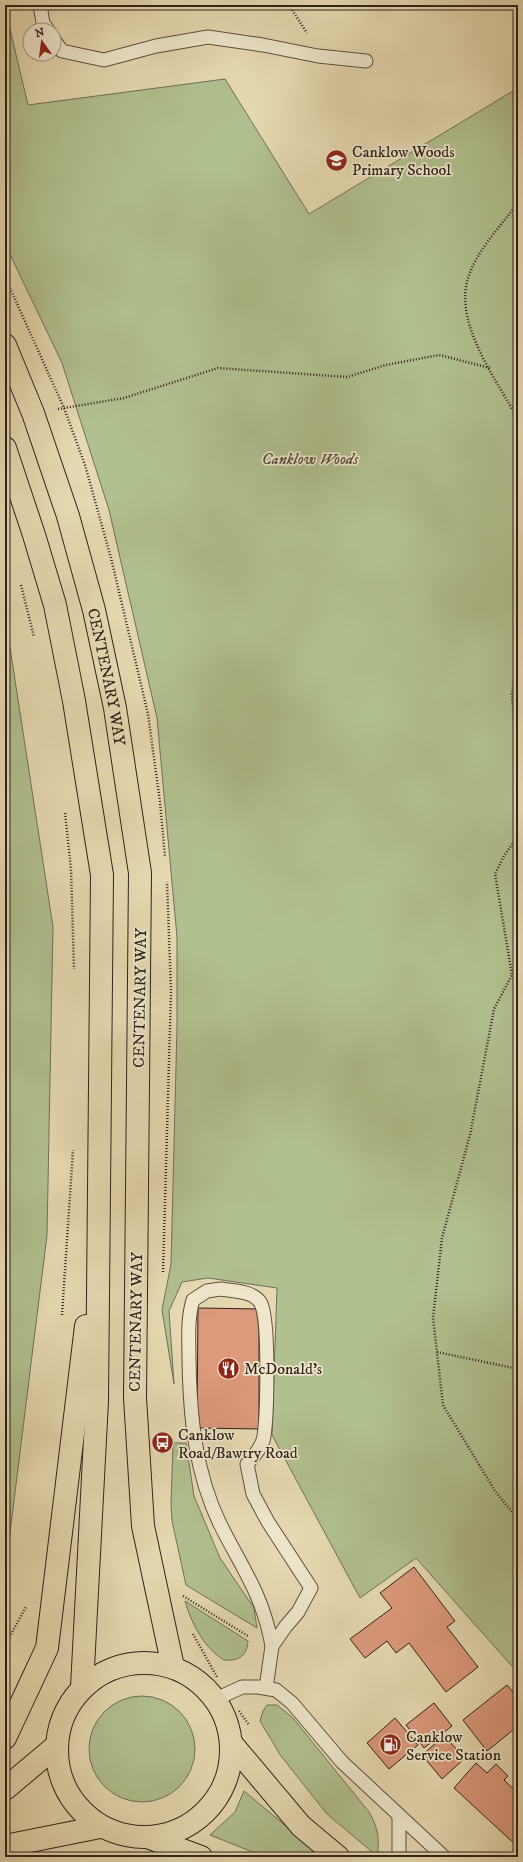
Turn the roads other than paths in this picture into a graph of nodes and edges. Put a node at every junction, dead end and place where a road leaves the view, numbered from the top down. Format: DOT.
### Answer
graph roads {
  1 [pos="40,5"];
  2 [pos="43,22"];
  3 [pos="62,51"];
  4 [pos="366,61"];
  5 [pos="5,345"];
  6 [pos="5,448"];
  7 [pos="100,1216"];
  8 [pos="272,1646"];
  9 [pos="173,1667"];
  10 [pos="82,1687"];
  11 [pos="266,1688"];
  12 [pos="222,1697"];
  13 [pos="5,1738"];
  14 [pos="232,1744"];
  15 [pos="55,1748"];
  16 [pos="5,1789"];
  17 [pos="400,1816"];
  18 [pos="100,1827"];
  19 [pos="150,1838"];
  20 [pos="5,1846"];
  21 [pos="201,1857"];
  22 [pos="338,1857"];
  23 [pos="399,1857"];
  24 [pos="444,1857"];
  1 -- 2 [label="lane"];
  3 -- 4 [label="lane"];
  5 -- 9 [label="main road, CENTENARY WAY"];
  6 -- 7 [label="main road"];
  7 -- 10 [label="main road"];
  7 -- 13 [label="main road"];
  8 -- 8 [label="lane"];
  8 -- 11 [label="lane"];
  9 -- 10 [label="main road"];
  9 -- 12 [label="main road"];
  10 -- 15 [label="main road"];
  11 -- 12 [label="lane"];
  11 -- 17 [label="lane"];
  12 -- 14 [label="main road"];
  14 -- 19 [label="main road"];
  14 -- 22 [label="main road"];
  15 -- 16 [label="main road"];
  15 -- 18 [label="main road"];
  17 -- 23 [label="lane"];
  17 -- 24 [label="lane"];
  18 -- 19 [label="main road"];
  18 -- 20 [label="main road"];
  19 -- 21 [label="main road"];
}
